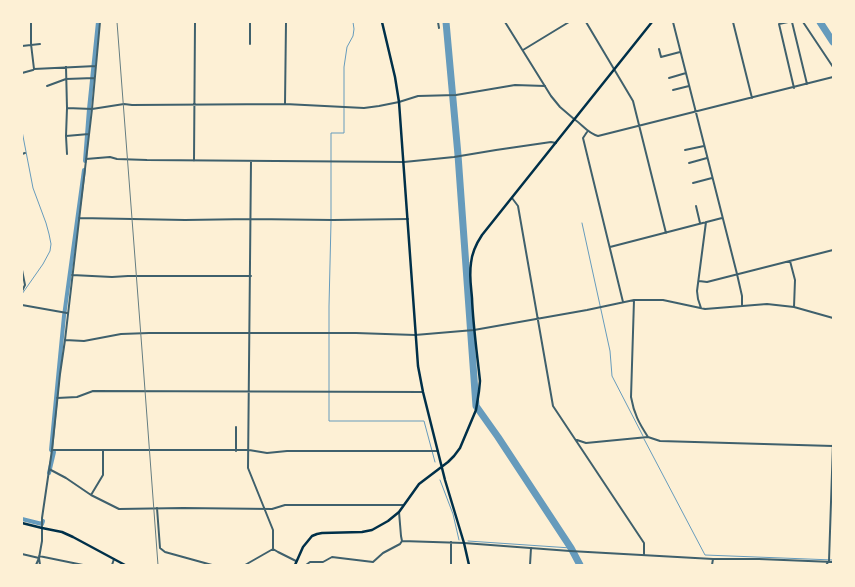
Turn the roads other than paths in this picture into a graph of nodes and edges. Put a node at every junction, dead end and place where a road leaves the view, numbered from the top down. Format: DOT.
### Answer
graph roads {
  1 [pos="30,22"];
  2 [pos="100,22"];
  3 [pos="195,22"];
  4 [pos="250,22"];
  5 [pos="286,22"];
  6 [pos="382,22"];
  7 [pos="438,22"];
  8 [pos="505,22"];
  9 [pos="569,22"];
  10 [pos="586,22"];
  11 [pos="652,22"];
  12 [pos="672,22"];
  13 [pos="733,22"];
  14 [pos="788,22"];
  15 [pos="792,22"];
  16 [pos="803,22"];
  17 [pos="439,28"];
  18 [pos="31,44"];
  19 [pos="40,44"];
  20 [pos="250,44"];
  21 [pos="22,46"];
  22 [pos="659,49"];
  23 [pos="523,50"];
  24 [pos="680,52"];
  25 [pos="96,66"];
  26 [pos="66,67"];
  27 [pos="833,67"];
  28 [pos="34,69"];
  29 [pos="614,70"];
  30 [pos="22,72"];
  31 [pos="686,73"];
  32 [pos="94,78"];
  33 [pos="669,78"];
  34 [pos="833,78"];
  35 [pos="66,79"];
  36 [pos="807,84"];
  37 [pos="46,86"];
  38 [pos="544,86"];
  39 [pos="689,86"];
  40 [pos="794,88"];
  41 [pos="673,90"];
  42 [pos="752,98"];
  43 [pos="400,102"];
  44 [pos="195,104"];
  45 [pos="285,104"];
  46 [pos="67,108"];
  47 [pos="92,109"];
  48 [pos="695,112"];
  49 [pos="574,119"];
  50 [pos="640,126"];
  51 [pos="587,132"];
  52 [pos="89,134"];
  53 [pos="66,136"];
  54 [pos="556,143"];
  55 [pos="704,146"];
  56 [pos="686,150"];
  57 [pos="25,153"];
  58 [pos="22,154"];
  59 [pos="67,154"];
  60 [pos="707,158"];
  61 [pos="86,159"];
  62 [pos="194,161"];
  63 [pos="251,161"];
  64 [pos="404,162"];
  65 [pos="689,163"];
  66 [pos="712,178"];
  67 [pos="693,183"];
  68 [pos="512,198"];
  69 [pos="696,206"];
  70 [pos="79,218"];
  71 [pos="722,218"];
  72 [pos="251,219"];
  73 [pos="408,219"];
  74 [pos="706,222"];
  75 [pos="700,224"];
  76 [pos="666,233"];
  77 [pos="610,247"];
  78 [pos="833,250"];
  79 [pos="790,261"];
  80 [pos="22,270"];
  81 [pos="737,274"];
  82 [pos="72,275"];
  83 [pos="250,276"];
  84 [pos="699,281"];
  85 [pos="22,291"];
  86 [pos="634,300"];
  87 [pos="623,303"];
  88 [pos="22,305"];
  89 [pos="742,306"];
  90 [pos="794,307"];
  91 [pos="701,308"];
  92 [pos="67,313"];
  93 [pos="833,318"];
  94 [pos="539,319"];
  95 [pos="474,330"];
  96 [pos="250,334"];
  97 [pos="415,336"];
  98 [pos="65,340"];
  99 [pos="250,391"];
  100 [pos="423,392"];
  101 [pos="57,398"];
  102 [pos="236,427"];
  103 [pos="648,437"];
  104 [pos="576,440"];
  105 [pos="833,443"];
  106 [pos="833,446"];
  107 [pos="52,450"];
  108 [pos="103,450"];
  109 [pos="236,450"];
  110 [pos="249,450"];
  111 [pos="438,451"];
  112 [pos="442,467"];
  113 [pos="49,469"];
  114 [pos="91,495"];
  115 [pos="404,505"];
  116 [pos="157,508"];
  117 [pos="266,509"];
  118 [pos="399,512"];
  119 [pos="22,523"];
  120 [pos="42,528"];
  121 [pos="402,541"];
  122 [pos="451,542"];
  123 [pos="464,543"];
  124 [pos="531,548"];
  125 [pos="274,549"];
  126 [pos="22,554"];
  127 [pos="644,554"];
  128 [pos="39,557"];
  129 [pos="114,559"];
  130 [pos="713,559"];
  131 [pos="297,561"];
  132 [pos="829,562"];
  133 [pos="833,562"];
  134 [pos="36,565"];
  135 [pos="40,565"];
  136 [pos="83,565"];
  137 [pos="112,565"];
  138 [pos="125,565"];
  139 [pos="212,565"];
  140 [pos="245,565"];
  141 [pos="295,565"];
  142 [pos="306,565"];
  143 [pos="451,565"];
  144 [pos="469,565"];
  145 [pos="530,565"];
  146 [pos="712,565"];
  147 [pos="826,565"];
  1 -- 18 [label="street"];
  2 -- 25 [label="street"];
  3 -- 44 [label="street"];
  4 -- 20 [label="street"];
  5 -- 45 [label="street"];
  6 -- 43 [label="main road"];
  7 -- 17 [label="street"];
  8 -- 23 [label="street"];
  9 -- 23 [label="street"];
  10 -- 29 [label="street"];
  11 -- 29 [label="main road"];
  12 -- 24 [label="street"];
  13 -- 42 [label="street"];
  14 -- 40 [label="street"];
  15 -- 36 [label="street"];
  16 -- 27 [label="street"];
  18 -- 19 [label="street"];
  18 -- 21 [label="street"];
  18 -- 28 [label="street"];
  22 -- 24 [label="street"];
  23 -- 38 [label="street"];
  24 -- 31 [label="street"];
  25 -- 26 [label="street"];
  25 -- 32 [label="street"];
  26 -- 28 [label="street"];
  26 -- 35 [label="street"];
  28 -- 30 [label="street"];
  29 -- 49 [label="main road"];
  29 -- 50 [label="street"];
  31 -- 33 [label="street"];
  31 -- 39 [label="street"];
  32 -- 35 [label="street"];
  32 -- 47 [label="street"];
  34 -- 36 [label="street"];
  35 -- 37 [label="street"];
  35 -- 46 [label="street"];
  36 -- 40 [label="street"];
  38 -- 43 [label="street"];
  38 -- 49 [label="street"];
  39 -- 41 [label="street"];
  39 -- 48 [label="street"];
  40 -- 42 [label="street"];
  42 -- 48 [label="street"];
  43 -- 45 [label="street"];
  43 -- 64 [label="main road"];
  44 -- 45 [label="street"];
  44 -- 47 [label="street"];
  44 -- 62 [label="street"];
  46 -- 47 [label="street"];
  46 -- 53 [label="street"];
  47 -- 52 [label="street"];
  48 -- 50 [label="street"];
  48 -- 55 [label="street"];
  49 -- 51 [label="street"];
  49 -- 54 [label="main road"];
  50 -- 51 [label="street"];
  50 -- 76 [label="street"];
  51 -- 77 [label="street"];
  52 -- 53 [label="street"];
  52 -- 61 [label="street"];
  53 -- 59 [label="street"];
  54 -- 64 [label="street"];
  54 -- 68 [label="main road"];
  55 -- 56 [label="street"];
  55 -- 60 [label="street"];
  57 -- 58 [label="street"];
  60 -- 65 [label="street"];
  60 -- 66 [label="street"];
  61 -- 62 [label="street"];
  61 -- 70 [label="street"];
  62 -- 63 [label="street"];
  63 -- 64 [label="street"];
  63 -- 72 [label="street"];
  64 -- 73 [label="main road"];
  66 -- 67 [label="street"];
  66 -- 71 [label="street"];
  68 -- 94 [label="street"];
  68 -- 95 [label="main road"];
  69 -- 75 [label="street"];
  70 -- 72 [label="street"];
  70 -- 82 [label="street"];
  71 -- 74 [label="street"];
  71 -- 81 [label="street"];
  72 -- 73 [label="street"];
  72 -- 83 [label="street"];
  73 -- 97 [label="main road"];
  74 -- 75 [label="street"];
  74 -- 84 [label="street"];
  75 -- 76 [label="street"];
  76 -- 77 [label="street"];
  77 -- 87 [label="street"];
  78 -- 79 [label="street"];
  79 -- 81 [label="street"];
  79 -- 90 [label="street"];
  80 -- 85 [label="street"];
  81 -- 84 [label="street"];
  81 -- 89 [label="street"];
  82 -- 83 [label="street"];
  82 -- 92 [label="street"];
  83 -- 96 [label="street"];
  84 -- 91 [label="street"];
  86 -- 87 [label="street"];
  86 -- 91 [label="street"];
  86 -- 103 [label="street"];
  87 -- 94 [label="street"];
  88 -- 92 [label="street"];
  89 -- 90 [label="street"];
  89 -- 91 [label="street"];
  90 -- 93 [label="street"];
  92 -- 98 [label="street"];
  94 -- 95 [label="street"];
  94 -- 104 [label="street"];
  95 -- 97 [label="street"];
  95 -- 112 [label="main road"];
  96 -- 97 [label="street"];
  96 -- 98 [label="street"];
  96 -- 99 [label="street"];
  97 -- 100 [label="main road"];
  98 -- 101 [label="street"];
  99 -- 100 [label="street"];
  99 -- 101 [label="street"];
  99 -- 110 [label="street"];
  100 -- 111 [label="main road"];
  101 -- 107 [label="street"];
  102 -- 109 [label="street"];
  103 -- 104 [label="street"];
  103 -- 106 [label="street"];
  104 -- 127 [label="street"];
  105 -- 106 [label="street"];
  106 -- 132 [label="street"];
  107 -- 108 [label="street"];
  107 -- 113 [label="street"];
  108 -- 109 [label="street"];
  108 -- 114 [label="street"];
  109 -- 110 [label="street"];
  110 -- 111 [label="street"];
  110 -- 117 [label="street"];
  111 -- 112 [label="main road"];
  112 -- 115 [label="main road"];
  112 -- 123 [label="main road"];
  113 -- 114 [label="street"];
  113 -- 120 [label="street"];
  114 -- 116 [label="street"];
  115 -- 117 [label="street"];
  115 -- 118 [label="main road"];
  116 -- 117 [label="street"];
  116 -- 139 [label="street"];
  117 -- 125 [label="street"];
  118 -- 121 [label="street"];
  118 -- 131 [label="main road"];
  119 -- 120 [label="main road"];
  120 -- 128 [label="street"];
  120 -- 129 [label="main road"];
  121 -- 122 [label="street"];
  121 -- 142 [label="street"];
  122 -- 123 [label="street"];
  122 -- 143 [label="street"];
  123 -- 124 [label="street"];
  123 -- 144 [label="main road"];
  124 -- 127 [label="street"];
  124 -- 145 [label="street"];
  125 -- 131 [label="street"];
  125 -- 140 [label="street"];
  126 -- 128 [label="street"];
  127 -- 130 [label="street"];
  128 -- 134 [label="street"];
  128 -- 135 [label="street"];
  128 -- 136 [label="street"];
  129 -- 137 [label="street"];
  129 -- 138 [label="main road"];
  130 -- 132 [label="street"];
  130 -- 146 [label="street"];
  131 -- 141 [label="main road"];
  132 -- 133 [label="street"];
  132 -- 147 [label="street"];
}
